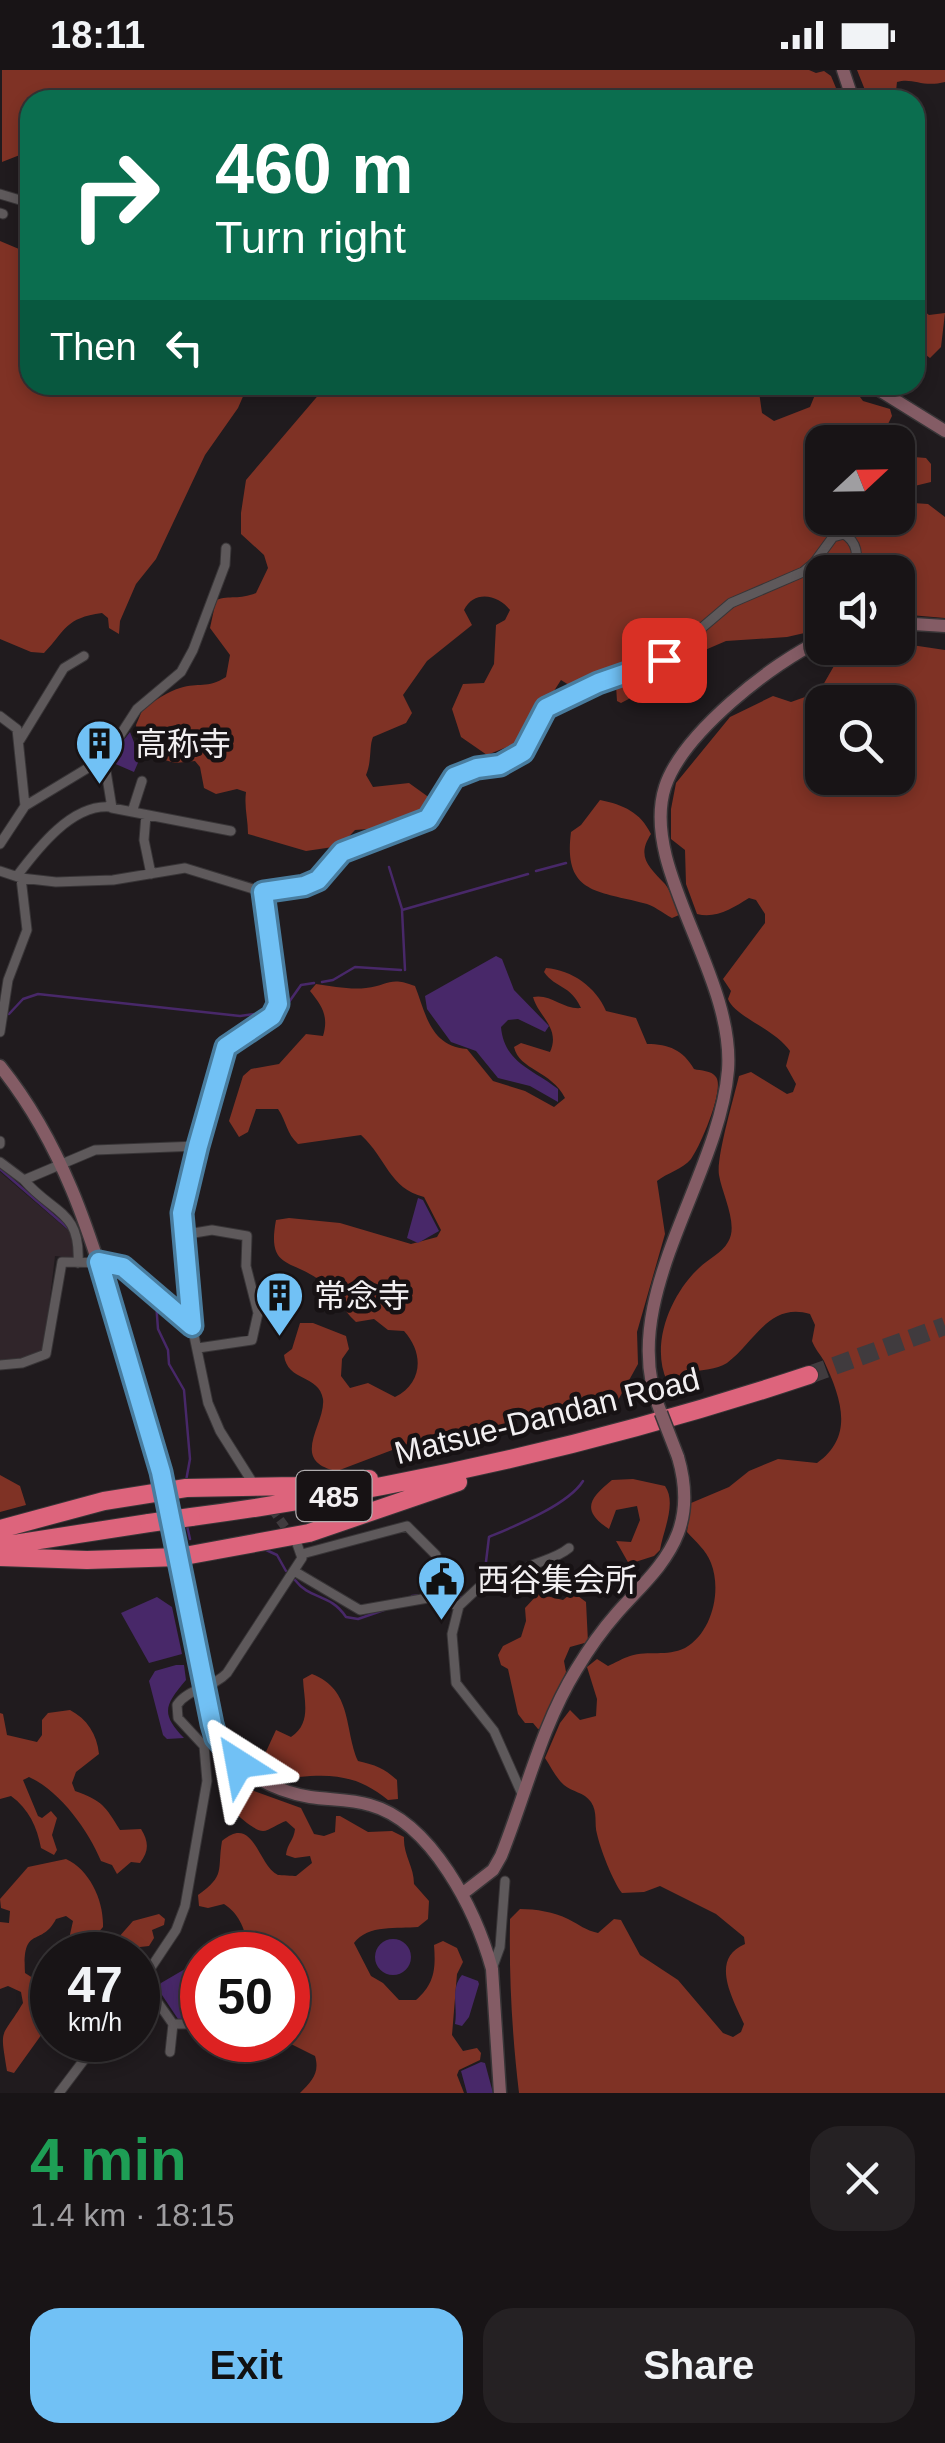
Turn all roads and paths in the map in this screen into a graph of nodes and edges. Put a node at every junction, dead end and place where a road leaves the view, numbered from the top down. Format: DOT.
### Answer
graph roads {
  1 [pos="887,395"];
  2 [pos="945,431"];
  3 [pos="226,548"];
  4 [pos="820,555"];
  5 [pos="857,555"];
  6 [pos="805,570"];
  7 [pos="915,624"];
  8 [pos="945,626"];
  9 [pos="805,650"];
  10 [pos="84,656"];
  11 [pos="0,716"];
  12 [pos="20,740"];
  13 [pos="104,758"];
  14 [pos="142,780"];
  15 [pos="25,806"];
  16 [pos="110,807"];
  17 [pos="132,812"];
  18 [pos="146,815"];
  19 [pos="231,831"];
  20 [pos="0,844"];
  21 [pos="0,871"];
  22 [pos="151,874"];
  23 [pos="19,877"];
  24 [pos="263,892"];
  25 [pos="0,1032"];
  26 [pos="0,1066"];
  27 [pos="198,1146"];
  28 [pos="0,1162"];
  29 [pos="62,1163"];
  30 [pos="24,1180"];
  31 [pos="182,1235"];
  32 [pos="99,1262"];
  33 [pos="78,1263"];
  34 [pos="192,1326"];
  35 [pos="198,1348"];
  36 [pos="0,1365"];
  37 [pos="809,1376"];
  38 [pos="577,1444"];
  39 [pos="476,1468"];
  40 [pos="251,1480"];
  41 [pos="165,1491"];
  42 [pos="0,1529"];
  43 [pos="296,1541"];
  44 [pos="0,1546"];
  45 [pos="569,1548"];
  46 [pos="302,1554"];
  47 [pos="436,1555"];
  48 [pos="0,1557"];
  49 [pos="179,1557"];
  50 [pos="294,1572"];
  51 [pos="459,1606"];
  52 [pos="202,1690"];
  53 [pos="522,1794"];
  54 [pos="505,1881"];
  55 [pos="462,1894"];
  56 [pos="160,1954"];
  57 [pos="492,1969"];
  58 [pos="160,2008"];
  59 [pos="173,2024"];
  60 [pos="180,2024"];
  61 [pos="170,2052"];
  62 [pos="82,2062"];
  63 [pos="59,2093"];
  64 [pos="500,2093"];
  1 -- 2 [label="street"];
  3 -- 13 [label="street"];
  4 -- 5 [label="street"];
  6 -- 24 [label="street"];
  7 -- 8 [label="street"];
  9 -- 53 [label="street, bridge"];
  10 -- 12 [label="street"];
  11 -- 12 [label="street"];
  12 -- 15 [label="street"];
  13 -- 15 [label="street"];
  13 -- 16 [label="street"];
  14 -- 17 [label="street"];
  15 -- 20 [label="street"];
  16 -- 17 [label="street"];
  16 -- 23 [label="street"];
  17 -- 18 [label="street"];
  18 -- 19 [label="street"];
  18 -- 22 [label="street"];
  21 -- 23 [label="street"];
  22 -- 23 [label="street"];
  22 -- 24 [label="street"];
  23 -- 25 [label="street"];
  24 -- 27 [label="street"];
  26 -- 29 [label="street"];
  27 -- 29 [label="street"];
  27 -- 31 [label="street"];
  28 -- 30 [label="street"];
  29 -- 30 [label="street"];
  29 -- 32 [label="street"];
  30 -- 33 [label="street"];
  31 -- 34 [label="street"];
  31 -- 35 [label="street"];
  32 -- 33 [label="street"];
  32 -- 34 [label="street"];
  32 -- 41 [label="street"];
  33 -- 36 [label="street"];
  34 -- 35 [label="street"];
  35 -- 40 [label="street"];
  37 -- 38 [label="highway, Matsue-Dandan Road / 485"];
  38 -- 39 [label="highway, Matsue-Dandan Road / 485"];
  38 -- 49 [label="highway"];
  39 -- 41 [label="highway"];
  39 -- 44 [label="highway, Matsue-Dandan Road / 485, bridge"];
  41 -- 42 [label="highway"];
  41 -- 49 [label="street"];
  43 -- 46 [label="street"];
  45 -- 51 [label="street"];
  46 -- 47 [label="street"];
  46 -- 50 [label="street"];
  48 -- 49 [label="highway"];
  49 -- 52 [label="street"];
  50 -- 51 [label="street"];
  50 -- 52 [label="street"];
  51 -- 53 [label="street"];
  52 -- 55 [label="street"];
  52 -- 56 [label="street"];
  53 -- 55 [label="street"];
  54 -- 57 [label="street"];
  55 -- 57 [label="street"];
  57 -- 64 [label="street"];
  58 -- 59 [label="street"];
  59 -- 60 [label="street"];
  59 -- 61 [label="street"];
  62 -- 63 [label="street"];
}
